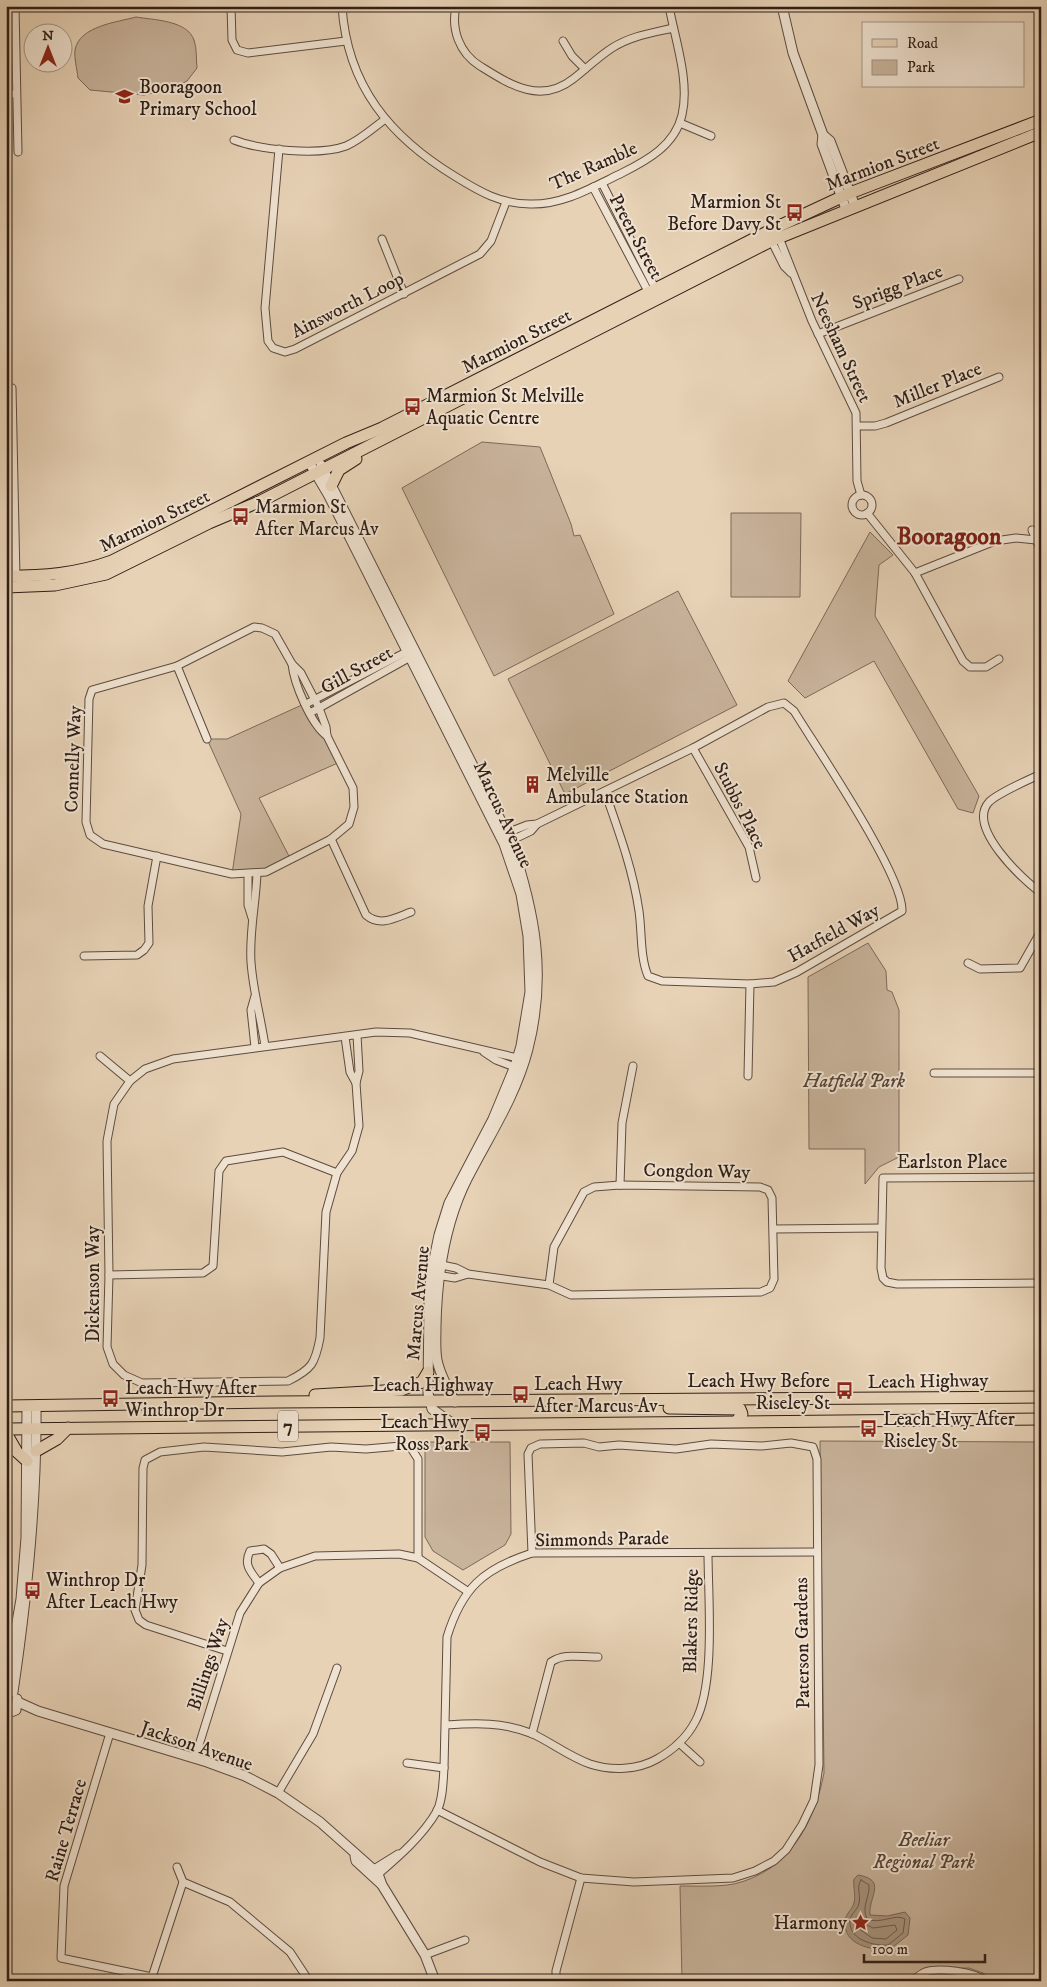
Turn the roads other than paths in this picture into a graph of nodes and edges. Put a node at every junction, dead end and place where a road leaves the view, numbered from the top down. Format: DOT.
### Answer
graph roads {
  1 [pos="15,6"];
  2 [pos="231,6"];
  3 [pos="342,6"];
  4 [pos="456,6"];
  5 [pos="669,6"];
  6 [pos="782,6"];
  7 [pos="673,28"];
  8 [pos="564,40"];
  9 [pos="346,41"];
  10 [pos="585,69"];
  11 [pos="6,94"];
  12 [pos="16,94"];
  13 [pos="384,120"];
  14 [pos="1041,120"];
  15 [pos="680,123"];
  16 [pos="1041,132"];
  17 [pos="711,136"];
  18 [pos="234,140"];
  19 [pos="279,149"];
  20 [pos="18,152"];
  21 [pos="602,183"];
  22 [pos="593,187"];
  23 [pos="846,195"];
  24 [pos="506,202"];
  25 [pos="850,208"];
  26 [pos="773,234"];
  27 [pos="382,239"];
  28 [pos="959,278"];
  29 [pos="404,294"];
  30 [pos="654,294"];
  31 [pos="818,334"];
  32 [pos="998,377"];
  33 [pos="12,388"];
  34 [pos="858,426"];
  35 [pos="394,433"];
  36 [pos="313,460"];
  37 [pos="319,471"];
  38 [pos="332,486"];
  39 [pos="861,495"];
  40 [pos="868,513"];
  41 [pos="1032,530"];
  42 [pos="1036,540"];
  43 [pos="1040,551"];
  44 [pos="915,573"];
  45 [pos="11,581"];
  46 [pos="411,653"];
  47 [pos="999,658"];
  48 [pos="292,664"];
  49 [pos="177,666"];
  50 [pos="315,699"];
  51 [pos="306,704"];
  52 [pos="319,708"];
  53 [pos="310,712"];
  54 [pos="327,736"];
  55 [pos="207,739"];
  56 [pos="693,748"];
  57 [pos="1041,774"];
  58 [pos="605,792"];
  59 [pos="506,838"];
  60 [pos="331,839"];
  61 [pos="157,856"];
  62 [pos="258,873"];
  63 [pos="248,874"];
  64 [pos="756,878"];
  65 [pos="1041,893"];
  66 [pos="411,912"];
  67 [pos="252,919"];
  68 [pos="1041,931"];
  69 [pos="84,956"];
  70 [pos="968,963"];
  71 [pos="750,984"];
  72 [pos="255,996"];
  73 [pos="357,1035"];
  74 [pos="345,1037"];
  75 [pos="265,1046"];
  76 [pos="255,1047"];
  77 [pos="100,1056"];
  78 [pos="520,1064"];
  79 [pos="632,1066"];
  80 [pos="1041,1072"];
  81 [pos="934,1073"];
  82 [pos="748,1076"];
  83 [pos="130,1081"];
  84 [pos="356,1083"];
  85 [pos="337,1173"];
  86 [pos="1041,1176"];
  87 [pos="620,1185"];
  88 [pos="880,1228"];
  89 [pos="774,1229"];
  90 [pos="437,1264"];
  91 [pos="110,1274"];
  92 [pos="468,1274"];
  93 [pos="435,1275"];
  94 [pos="1041,1284"];
  95 [pos="549,1285"];
  96 [pos="428,1372"];
  97 [pos="1041,1397"];
  98 [pos="794,1399"];
  99 [pos="645,1400"];
  100 [pos="277,1402"];
  101 [pos="430,1402"];
  102 [pos="455,1402"];
  103 [pos="6,1406"];
  104 [pos="31,1406"];
  105 [pos="1041,1419"];
  106 [pos="737,1421"];
  107 [pos="794,1422"];
  108 [pos="453,1424"];
  109 [pos="32,1428"];
  110 [pos="68,1428"];
  111 [pos="6,1429"];
  112 [pos="6,1433"];
  113 [pos="36,1451"];
  114 [pos="27,1460"];
  115 [pos="816,1552"];
  116 [pos="532,1553"];
  117 [pos="708,1553"];
  118 [pos="418,1558"];
  119 [pos="280,1568"];
  120 [pos="259,1583"];
  121 [pos="467,1592"];
  122 [pos="227,1651"];
  123 [pos="598,1657"];
  124 [pos="337,1668"];
  125 [pos="8,1690"];
  126 [pos="17,1706"];
  127 [pos="6,1714"];
  128 [pos="446,1724"];
  129 [pos="110,1733"];
  130 [pos="532,1734"];
  131 [pos="679,1744"];
  132 [pos="195,1758"];
  133 [pos="700,1762"];
  134 [pos="407,1763"];
  135 [pos="444,1768"];
  136 [pos="278,1793"];
  137 [pos="437,1810"];
  138 [pos="177,1867"];
  139 [pos="373,1874"];
  140 [pos="581,1878"];
  141 [pos="183,1882"];
  142 [pos="465,1940"];
  143 [pos="425,1955"];
  144 [pos="154,1979"];
  145 [pos="309,1981"];
  146 [pos="434,1981"];
  147 [pos="556,1981"];
  148 [pos="912,1981"];
  149 [pos="986,1981"];
  1 -- 12 [label="street"];
  2 -- 9 [label="street"];
  3 -- 9 [label="street, The Ramble"];
  4 -- 10 [label="street"];
  5 -- 7 [label="street, The Ramble"];
  6 -- 23 [label="street"];
  7 -- 10 [label="street"];
  7 -- 15 [label="street, The Ramble"];
  8 -- 10 [label="street"];
  9 -- 13 [label="street, The Ramble"];
  11 -- 12 [label="street"];
  12 -- 20 [label="street"];
  13 -- 19 [label="street"];
  13 -- 24 [label="street, The Ramble"];
  14 -- 23 [label="main road, Marmion Street"];
  15 -- 17 [label="street"];
  15 -- 21 [label="street, The Ramble"];
  16 -- 25 [label="main road, Marmion Street"];
  18 -- 19 [label="street"];
  19 -- 29 [label="street, Ainsworth Loop"];
  21 -- 22 [label="street, The Ramble"];
  21 -- 30 [label="street, Preen Street"];
  22 -- 24 [label="street, The Ramble"];
  22 -- 30 [label="street, Preen Street"];
  23 -- 25 [label="street"];
  23 -- 26 [label="main road, Marmion Street"];
  24 -- 29 [label="street, Ainsworth Loop"];
  25 -- 26 [label="main road, Marmion Street"];
  26 -- 30 [label="main road, Marmion Street"];
  26 -- 31 [label="street, Neesham Street"];
  27 -- 29 [label="street"];
  28 -- 31 [label="street, Sprigg Place"];
  30 -- 35 [label="main road, Marmion Street"];
  30 -- 36 [label="main road, Marmion Street"];
  31 -- 34 [label="street, Neesham Street"];
  32 -- 34 [label="street, Miller Place"];
  33 -- 45 [label="street"];
  34 -- 39 [label="street, Neesham Street"];
  35 -- 37 [label="main road, Marmion Street"];
  35 -- 38 [label="main road"];
  36 -- 37 [label="street, Marcus Avenue"];
  36 -- 45 [label="main road, Marmion Street"];
  37 -- 38 [label="street, Marcus Avenue"];
  37 -- 45 [label="main road, Marmion Street"];
  37 -- 46 [label="street, Marcus Avenue"];
  38 -- 46 [label="street, Marcus Avenue"];
  39 -- 40 [label="street, Neesham Street"];
  39 -- 40 [label="street, Neesham Street"];
  40 -- 44 [label="street, Neesham Street"];
  41 -- 42 [label="street"];
  42 -- 43 [label="street"];
  42 -- 44 [label="street"];
  44 -- 47 [label="street, Neesham Street"];
  46 -- 50 [label="street, Gill Street"];
  46 -- 52 [label="street, Gill Street"];
  46 -- 59 [label="street, Marcus Avenue"];
  48 -- 49 [label="street, Connelly Way"];
  48 -- 50 [label="street, Connelly Way"];
  48 -- 51 [label="street, Connelly Way"];
  49 -- 55 [label="street"];
  49 -- 61 [label="street, Connelly Way"];
  50 -- 51 [label="street, Gill Street"];
  50 -- 52 [label="street, Connelly Way"];
  51 -- 53 [label="street, Connelly Way"];
  52 -- 53 [label="street, Gill Street"];
  52 -- 54 [label="street, Connelly Way"];
  53 -- 54 [label="street, Connelly Way"];
  54 -- 60 [label="street, Connelly Way"];
  56 -- 58 [label="street, Hatfield Way"];
  56 -- 64 [label="street, Stubbs Place"];
  56 -- 71 [label="street, Hatfield Way"];
  57 -- 65 [label="street"];
  58 -- 59 [label="street, Hatfield Way"];
  58 -- 71 [label="street, Hatfield Way"];
  59 -- 78 [label="street, Marcus Avenue"];
  60 -- 62 [label="street, Connelly Way"];
  60 -- 66 [label="street"];
  61 -- 63 [label="street, Connelly Way"];
  61 -- 69 [label="street"];
  62 -- 63 [label="street, Connelly Way"];
  62 -- 67 [label="street"];
  63 -- 67 [label="street"];
  67 -- 72 [label="street"];
  68 -- 70 [label="street"];
  71 -- 82 [label="street"];
  72 -- 75 [label="street"];
  72 -- 76 [label="street"];
  73 -- 74 [label="street, Dickenson Way"];
  73 -- 78 [label="street, Dickenson Way"];
  73 -- 84 [label="street, Dickenson Way"];
  74 -- 75 [label="street, Dickenson Way"];
  74 -- 84 [label="street, Dickenson Way"];
  75 -- 76 [label="street, Dickenson Way"];
  76 -- 83 [label="street, Dickenson Way"];
  77 -- 83 [label="street"];
  78 -- 90 [label="street, Marcus Avenue"];
  79 -- 87 [label="street"];
  80 -- 81 [label="street"];
  83 -- 91 [label="street, Dickenson Way"];
  84 -- 85 [label="street, Dickenson Way"];
  85 -- 91 [label="street"];
  85 -- 91 [label="street, Dickenson Way"];
  86 -- 88 [label="street, Earlston Place"];
  87 -- 89 [label="street, Congdon Way"];
  87 -- 95 [label="street, Congdon Way"];
  88 -- 89 [label="street"];
  88 -- 94 [label="street, Earlston Place"];
  89 -- 95 [label="street, Congdon Way"];
  90 -- 92 [label="street, Congdon Way"];
  90 -- 93 [label="street, Marcus Avenue"];
  92 -- 93 [label="street, Congdon Way"];
  92 -- 95 [label="street, Congdon Way"];
  93 -- 96 [label="street, Marcus Avenue"];
  93 -- 102 [label="street, Marcus Avenue"];
  96 -- 100 [label="main road"];
  96 -- 101 [label="street, Marcus Avenue"];
  97 -- 98 [label="main road, Leach Highway / 7"];
  98 -- 99 [label="main road, Leach Highway / 7"];
  98 -- 107 [label="main road"];
  99 -- 102 [label="main road, Leach Highway / 7"];
  99 -- 106 [label="main road"];
  100 -- 101 [label="main road, Leach Highway / 7"];
  100 -- 104 [label="main road, Leach Highway / 7"];
  101 -- 102 [label="main road, Leach Highway / 7"];
  101 -- 108 [label="street"];
  103 -- 104 [label="main road, Leach Highway / 7"];
  104 -- 109 [label="street"];
  105 -- 107 [label="main road, 7"];
  106 -- 107 [label="main road, 7"];
  106 -- 108 [label="main road, 7"];
  108 -- 110 [label="main road, 7"];
  109 -- 110 [label="main road, 7"];
  109 -- 111 [label="main road, 7"];
  109 -- 113 [label="street"];
  109 -- 114 [label="street"];
  110 -- 113 [label="main road"];
  112 -- 114 [label="main road"];
  113 -- 125 [label="street"];
  114 -- 125 [label="street"];
  115 -- 116 [label="street, Paterson Gardens"];
  115 -- 117 [label="street, Simmonds Parade"];
  115 -- 140 [label="street, Paterson Gardens"];
  116 -- 117 [label="street, Simmonds Parade"];
  116 -- 121 [label="street, Simmonds Parade"];
  117 -- 131 [label="street, Blakers Ridge"];
  118 -- 119 [label="street, Billings Way"];
  118 -- 121 [label="street, Billings Way"];
  118 -- 122 [label="street"];
  119 -- 120 [label="street, Billings Way"];
  119 -- 120 [label="street"];
  120 -- 122 [label="street, Billings Way"];
  121 -- 128 [label="street, Simmonds Parade"];
  122 -- 132 [label="street, Billings Way"];
  123 -- 130 [label="street"];
  124 -- 136 [label="street"];
  125 -- 126 [label="street"];
  126 -- 127 [label="street"];
  126 -- 129 [label="street, Jackson Avenue"];
  128 -- 130 [label="street, Blakers Ridge"];
  128 -- 135 [label="street, Simmonds Parade"];
  129 -- 132 [label="street, Jackson Avenue"];
  129 -- 144 [label="street, Raine Terrace"];
  130 -- 131 [label="street, Blakers Ridge"];
  131 -- 133 [label="street"];
  132 -- 136 [label="street, Jackson Avenue"];
  134 -- 135 [label="street"];
  135 -- 137 [label="street, Simmonds Parade"];
  136 -- 139 [label="street, Jackson Avenue"];
  137 -- 139 [label="street, Simmonds Parade"];
  137 -- 140 [label="street, Paterson Gardens"];
  138 -- 141 [label="street"];
  139 -- 143 [label="street, Jackson Avenue"];
  140 -- 147 [label="street"];
  141 -- 144 [label="street"];
  141 -- 145 [label="street"];
  142 -- 143 [label="street"];
  143 -- 146 [label="street, Jackson Avenue"];
  148 -- 149 [label="street"];
}
